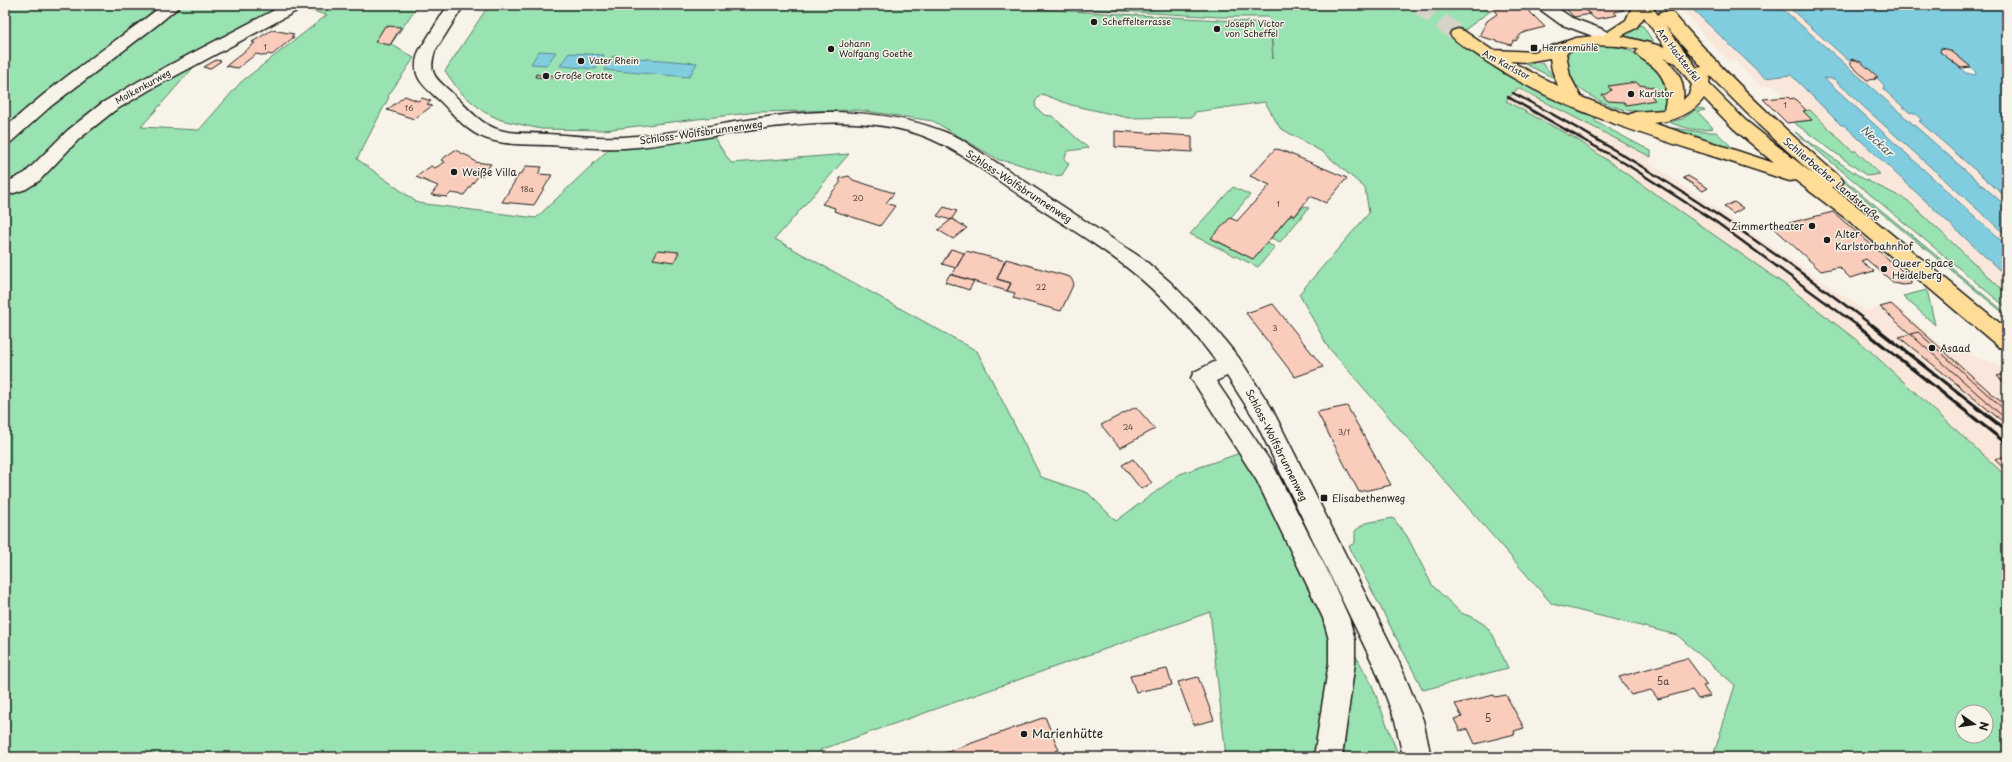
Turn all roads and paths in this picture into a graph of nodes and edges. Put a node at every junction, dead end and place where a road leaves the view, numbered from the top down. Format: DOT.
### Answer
graph roads {
  1 [pos="173,5"];
  2 [pos="296,5"];
  3 [pos="456,5"];
  4 [pos="1542,5"];
  5 [pos="1642,5"];
  6 [pos="1657,5"];
  7 [pos="1608,39"];
  8 [pos="1558,50"];
  9 [pos="1681,59"];
  10 [pos="1705,70"];
  11 [pos="1574,100"];
  12 [pos="1672,113"];
  13 [pos="1621,118"];
  14 [pos="5,138"];
  15 [pos="1814,184"];
  16 [pos="5,190"];
  17 [pos="2007,325"];
  18 [pos="2007,341"];
  19 [pos="1231,364"];
  20 [pos="1328,757"];
  21 [pos="1417,757"];
  1 -- 14 [label="street"];
  2 -- 16 [label="street, Molkenkurweg"];
  3 -- 19 [label="street, Schloss-Wolfsbrunnenweg"];
  4 -- 7 [label="street"];
  5 -- 7 [label="main road"];
  5 -- 9 [label="main road, Am Hackteufel"];
  6 -- 10 [label="main road, Am Hackteufel"];
  7 -- 8 [label="main road, Am Karlstor"];
  7 -- 9 [label="main road, Am Karlstor"];
  7 -- 12 [label="main road"];
  8 -- 11 [label="main road"];
  8 -- 11 [label="main road, Am Karlstor"];
  9 -- 10 [label="main road, Am Hackteufel"];
  10 -- 12 [label="main road"];
  10 -- 15 [label="main road, Schlierbacher Landstraße"];
  10 -- 17 [label="main road, Schlierbacher Landstraße"];
  11 -- 13 [label="main road, Am Karlstor"];
  12 -- 13 [label="main road"];
  13 -- 15 [label="main road, Am Karlstor"];
  15 -- 18 [label="main road, Schlierbacher Landstraße"];
  19 -- 20 [label="street"];
  19 -- 21 [label="street, Schloss-Wolfsbrunnenweg"];
}
